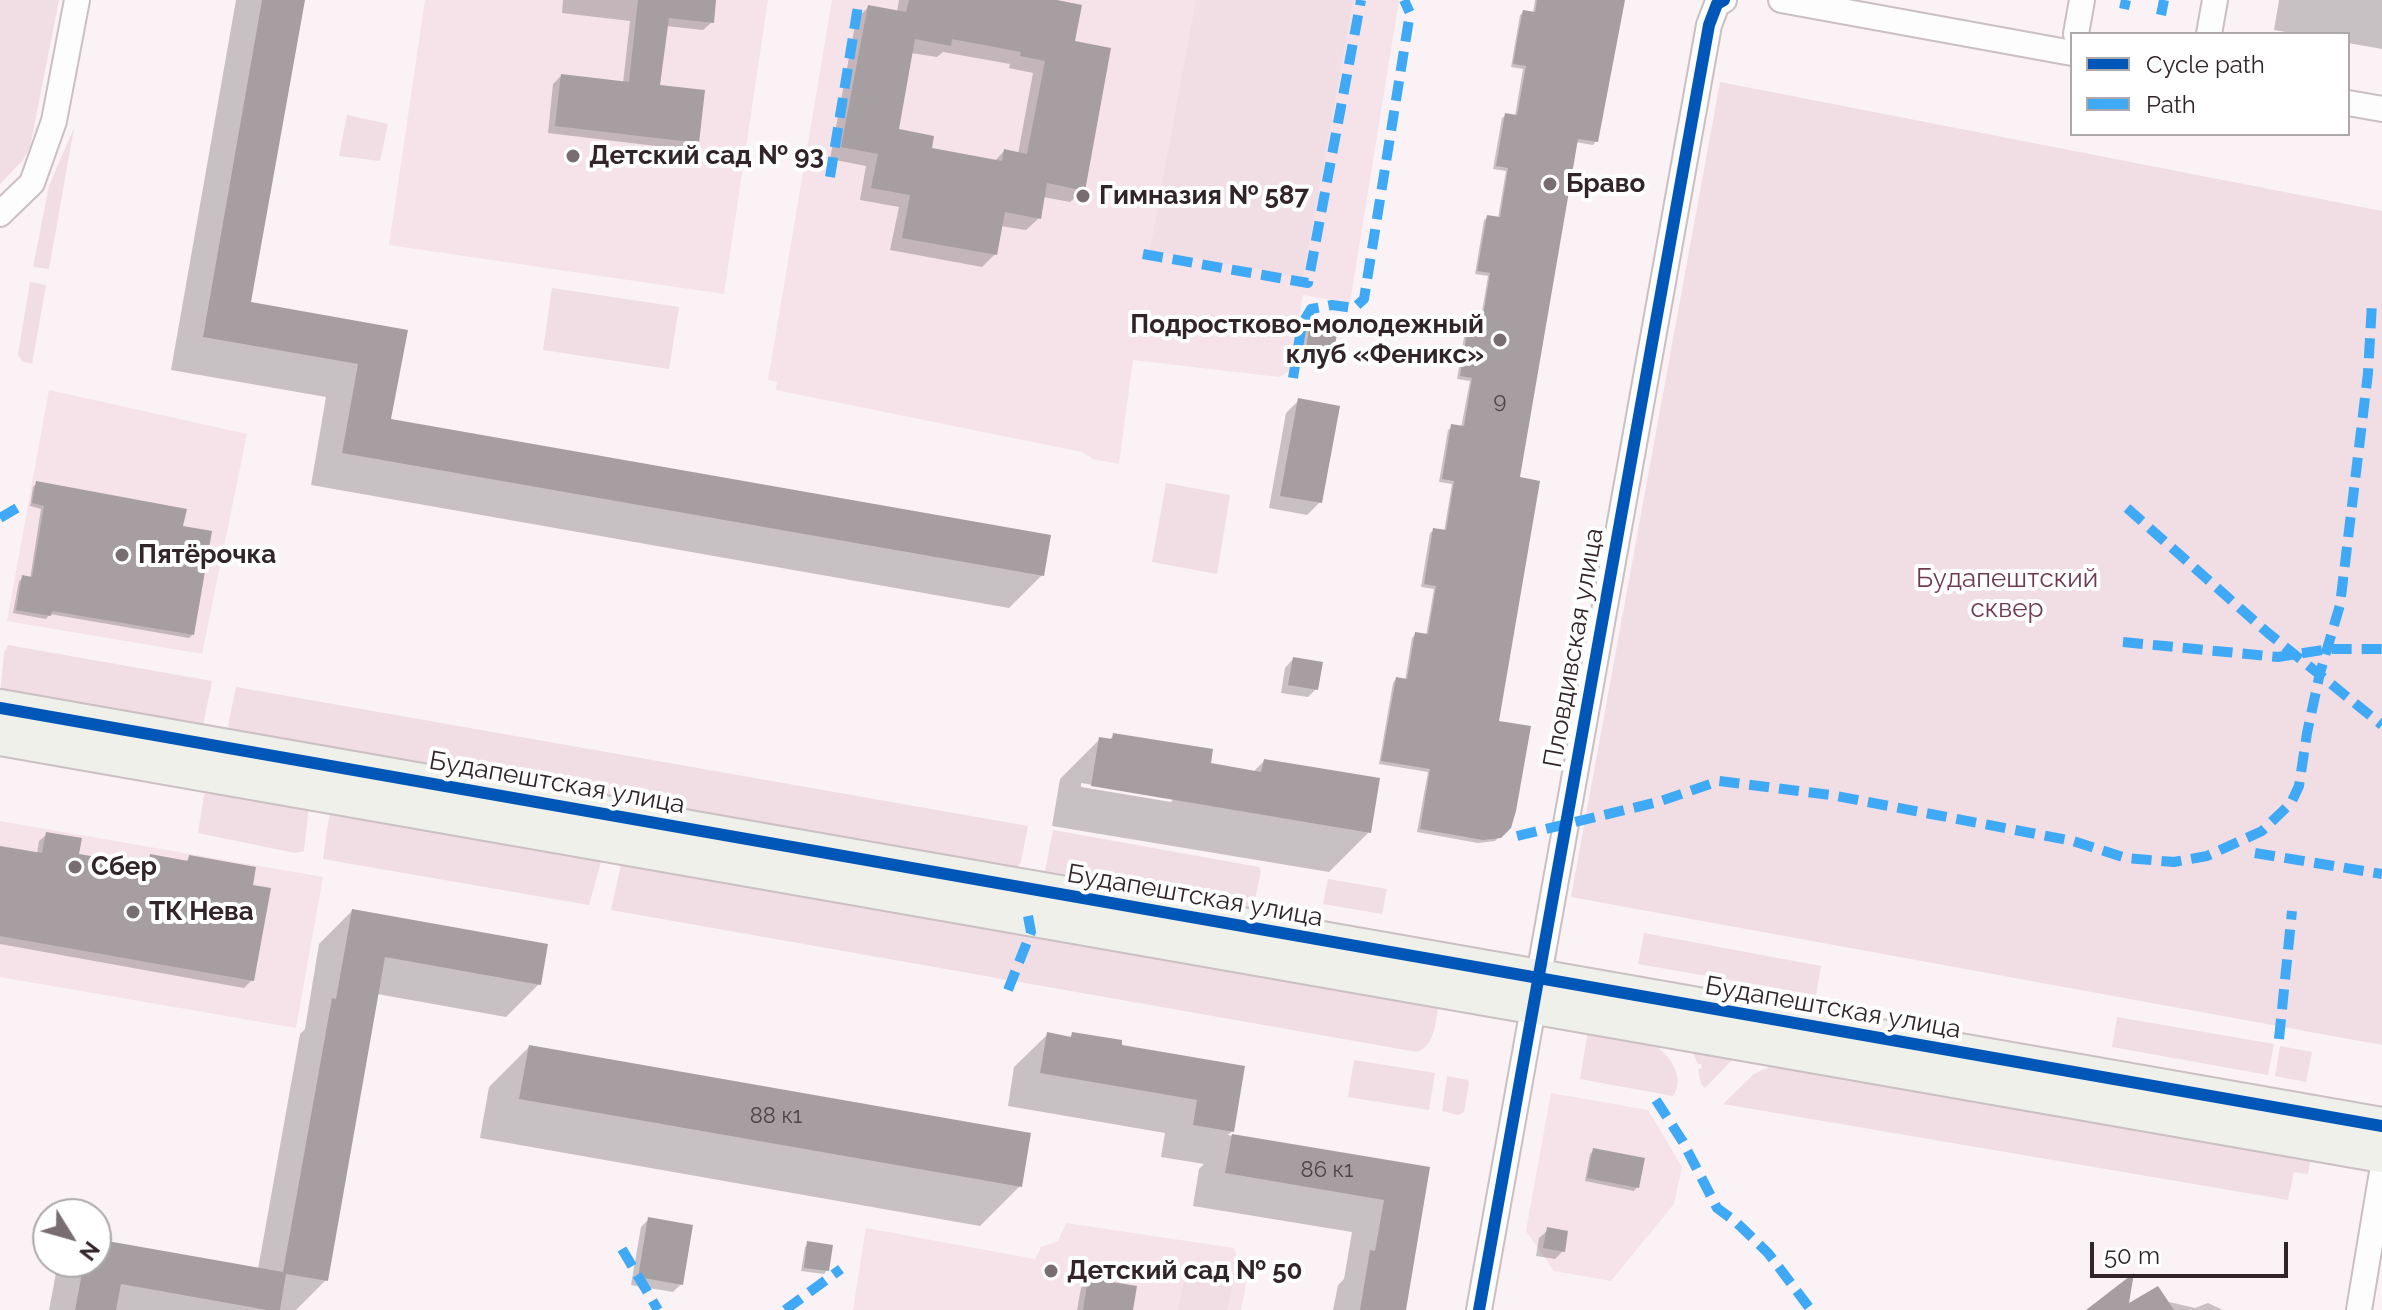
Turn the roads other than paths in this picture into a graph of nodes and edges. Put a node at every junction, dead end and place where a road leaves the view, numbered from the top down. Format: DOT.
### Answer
graph roads {
  1 [pos="77,0"];
  2 [pos="1781,0"];
  3 [pos="2082,0"];
  4 [pos="2215,0"];
  5 [pos="1721,2"];
  6 [pos="2076,32"];
  7 [pos="2209,32"];
  8 [pos="2070,53"];
  9 [pos="2350,103"];
  10 [pos="2382,109"];
  11 [pos="0,214"];
  12 [pos="0,708"];
  13 [pos="0,737"];
  14 [pos="1535,992"];
  15 [pos="2382,1126"];
  16 [pos="2382,1154"];
  17 [pos="2382,1172"];
  18 [pos="1479,1310"];
  19 [pos="2359,1310"];
  1 -- 11 [label="street"];
  2 -- 8 [label="street"];
  3 -- 6 [label="street"];
  4 -- 7 [label="street"];
  5 -- 14 [label="street, Пловдивская улица"];
  9 -- 10 [label="street"];
  12 -- 14 [label="street, Будапештская улица"];
  13 -- 14 [label="street, Будапештская улица"];
  14 -- 15 [label="street, Будапештская улица"];
  14 -- 16 [label="street, Будапештская улица"];
  14 -- 18 [label="street, Пловдивская улица"];
  17 -- 19 [label="street"];
}
